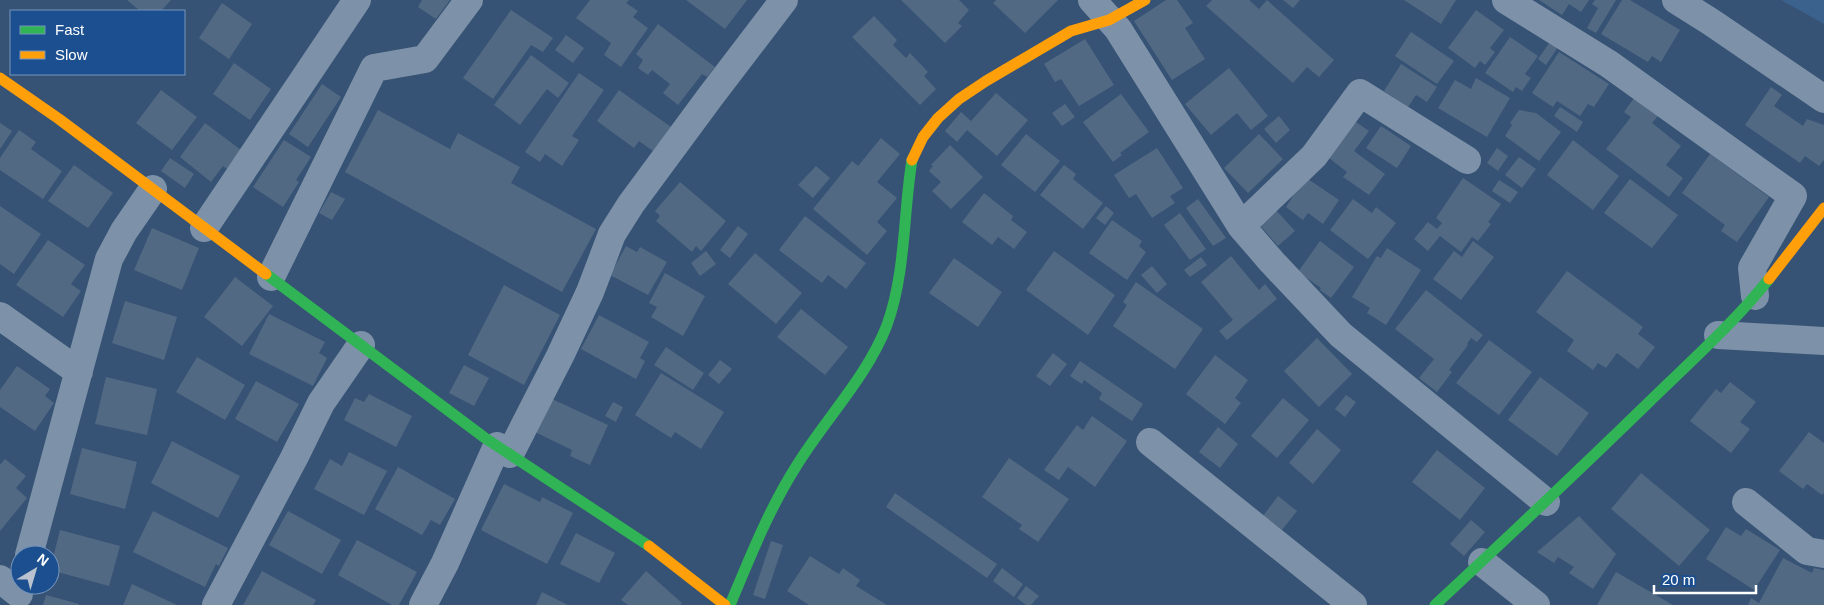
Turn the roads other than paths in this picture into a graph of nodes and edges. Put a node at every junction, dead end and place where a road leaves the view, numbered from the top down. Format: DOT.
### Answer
graph roads {
  1 [pos="357,0"];
  2 [pos="468,0"];
  3 [pos="784,0"];
  4 [pos="1092,0"];
  5 [pos="1145,0"];
  6 [pos="1506,0"];
  7 [pos="1676,0"];
  8 [pos="1110,20"];
  9 [pos="0,78"];
  10 [pos="1824,99"];
  11 [pos="1467,160"];
  12 [pos="153,189"];
  13 [pos="1824,208"];
  14 [pos="1241,226"];
  15 [pos="204,228"];
  16 [pos="271,277"];
  17 [pos="1755,296"];
  18 [pos="0,316"];
  19 [pos="1718,335"];
  20 [pos="1824,341"];
  21 [pos="361,345"];
  22 [pos="79,372"];
  23 [pos="1150,442"];
  24 [pos="504,450"];
  25 [pos="1546,502"];
  26 [pos="1746,502"];
  27 [pos="32,545"];
  28 [pos="1824,554"];
  29 [pos="1482,562"];
  30 [pos="216,605"];
  31 [pos="424,605"];
  32 [pos="725,605"];
  33 [pos="730,605"];
  34 [pos="1353,605"];
  35 [pos="1435,605"];
  36 [pos="1536,605"];
  1 -- 15 [label="street"];
  2 -- 16 [label="street"];
  3 -- 24 [label="street"];
  4 -- 8 [label="street"];
  5 -- 8 [label="street"];
  6 -- 17 [label="street"];
  7 -- 10 [label="street"];
  8 -- 14 [label="street"];
  8 -- 33 [label="street"];
  9 -- 12 [label="street"];
  11 -- 14 [label="street"];
  12 -- 15 [label="street"];
  12 -- 22 [label="street"];
  13 -- 17 [label="street"];
  14 -- 25 [label="street"];
  15 -- 16 [label="street"];
  16 -- 21 [label="street"];
  17 -- 19 [label="street"];
  18 -- 22 [label="street"];
  19 -- 20 [label="street"];
  19 -- 25 [label="street"];
  21 -- 24 [label="street"];
  21 -- 30 [label="street"];
  22 -- 27 [label="street"];
  23 -- 34 [label="street"];
  24 -- 31 [label="street"];
  24 -- 32 [label="street"];
  25 -- 29 [label="street"];
  26 -- 28 [label="street"];
  29 -- 35 [label="street"];
  29 -- 36 [label="street"];
}
